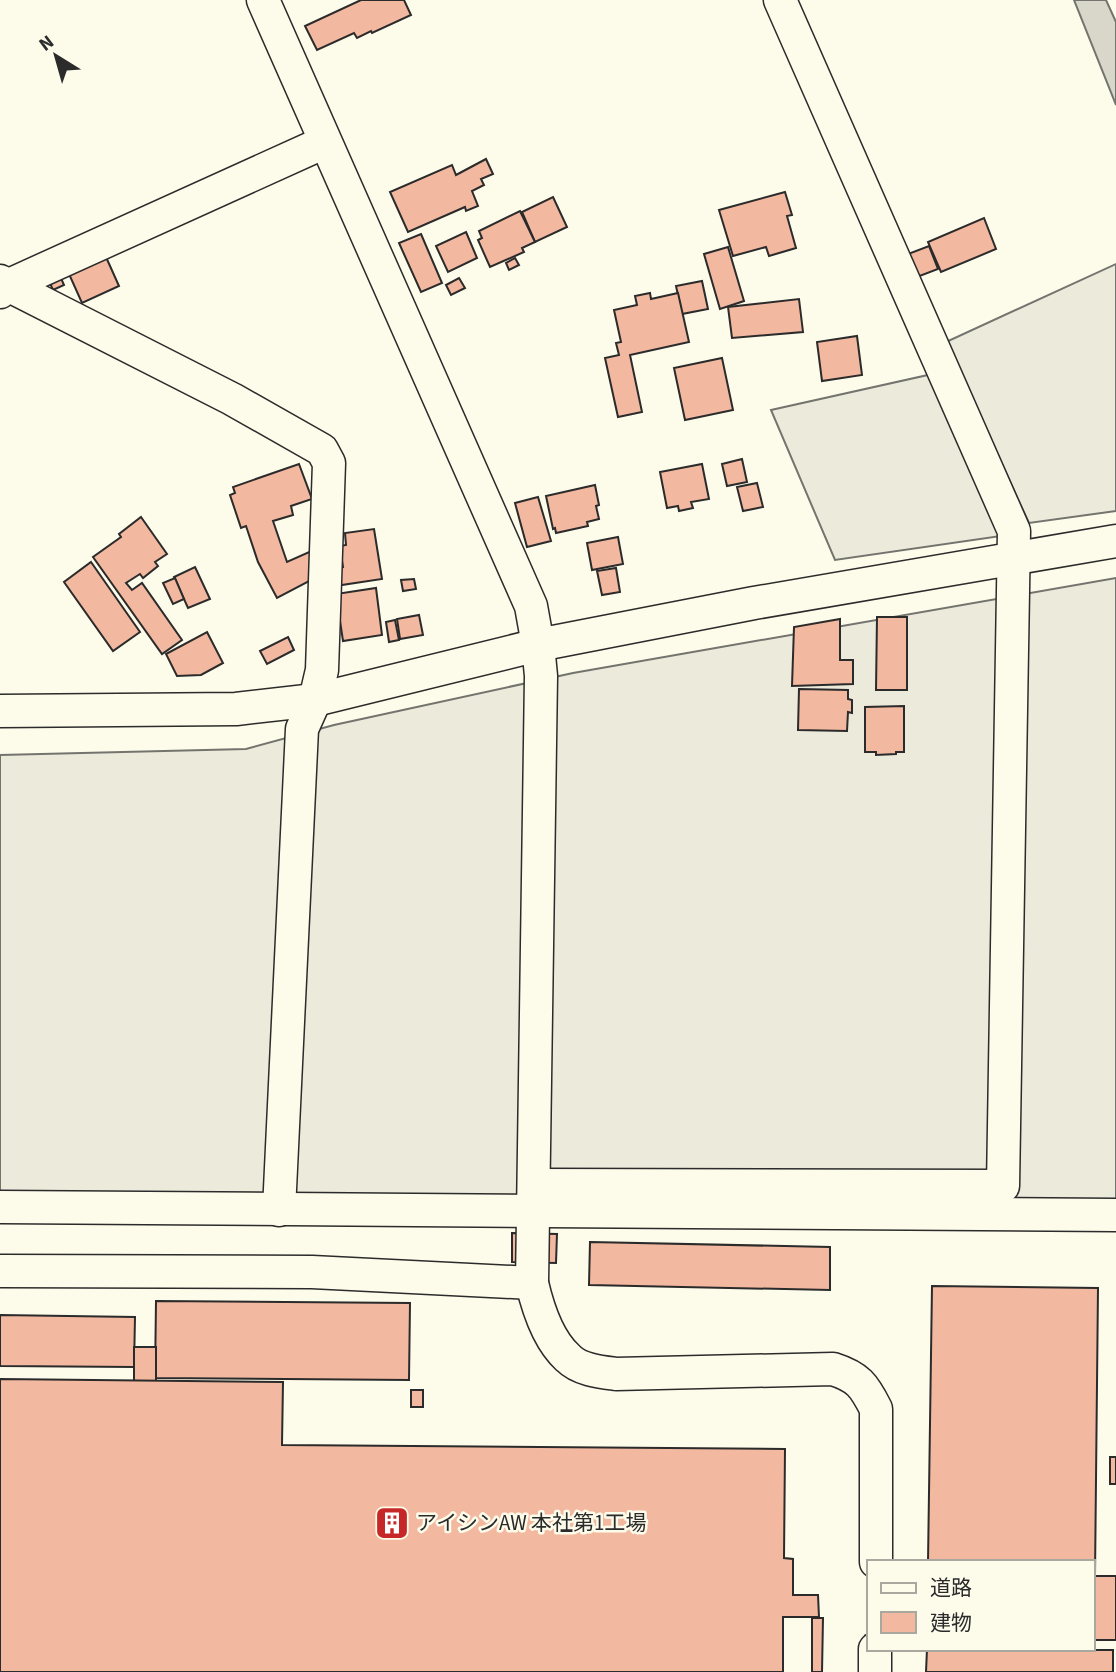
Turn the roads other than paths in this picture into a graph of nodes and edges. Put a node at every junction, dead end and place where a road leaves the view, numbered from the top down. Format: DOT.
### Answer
graph roads {
  1 [pos="262,0"];
  2 [pos="780,0"];
  3 [pos="325,142"];
  4 [pos="2,286"];
  5 [pos="1116,541"];
  6 [pos="1015,558"];
  7 [pos="538,645"];
  8 [pos="315,700"];
  9 [pos="0,711"];
  10 [pos="533,1198"];
  11 [pos="0,1208"];
  12 [pos="279,1210"];
  13 [pos="1116,1215"];
  14 [pos="0,1271"];
  15 [pos="532,1283"];
  16 [pos="876,1560"];
  17 [pos="875,1651"];
  18 [pos="875,1672"];
  1 -- 3 [label="street"];
  2 -- 6 [label="street"];
  3 -- 4 [label="street"];
  3 -- 7 [label="street"];
  4 -- 8 [label="street"];
  5 -- 6 [label="street"];
  6 -- 7 [label="street"];
  6 -- 10 [label="street"];
  7 -- 8 [label="street"];
  7 -- 10 [label="street"];
  8 -- 9 [label="street"];
  8 -- 12 [label="street"];
  10 -- 12 [label="street"];
  10 -- 13 [label="street"];
  10 -- 15 [label="street"];
  11 -- 12 [label="street"];
  14 -- 15 [label="street"];
  15 -- 16 [label="street"];
  17 -- 18 [label="street"];
}
